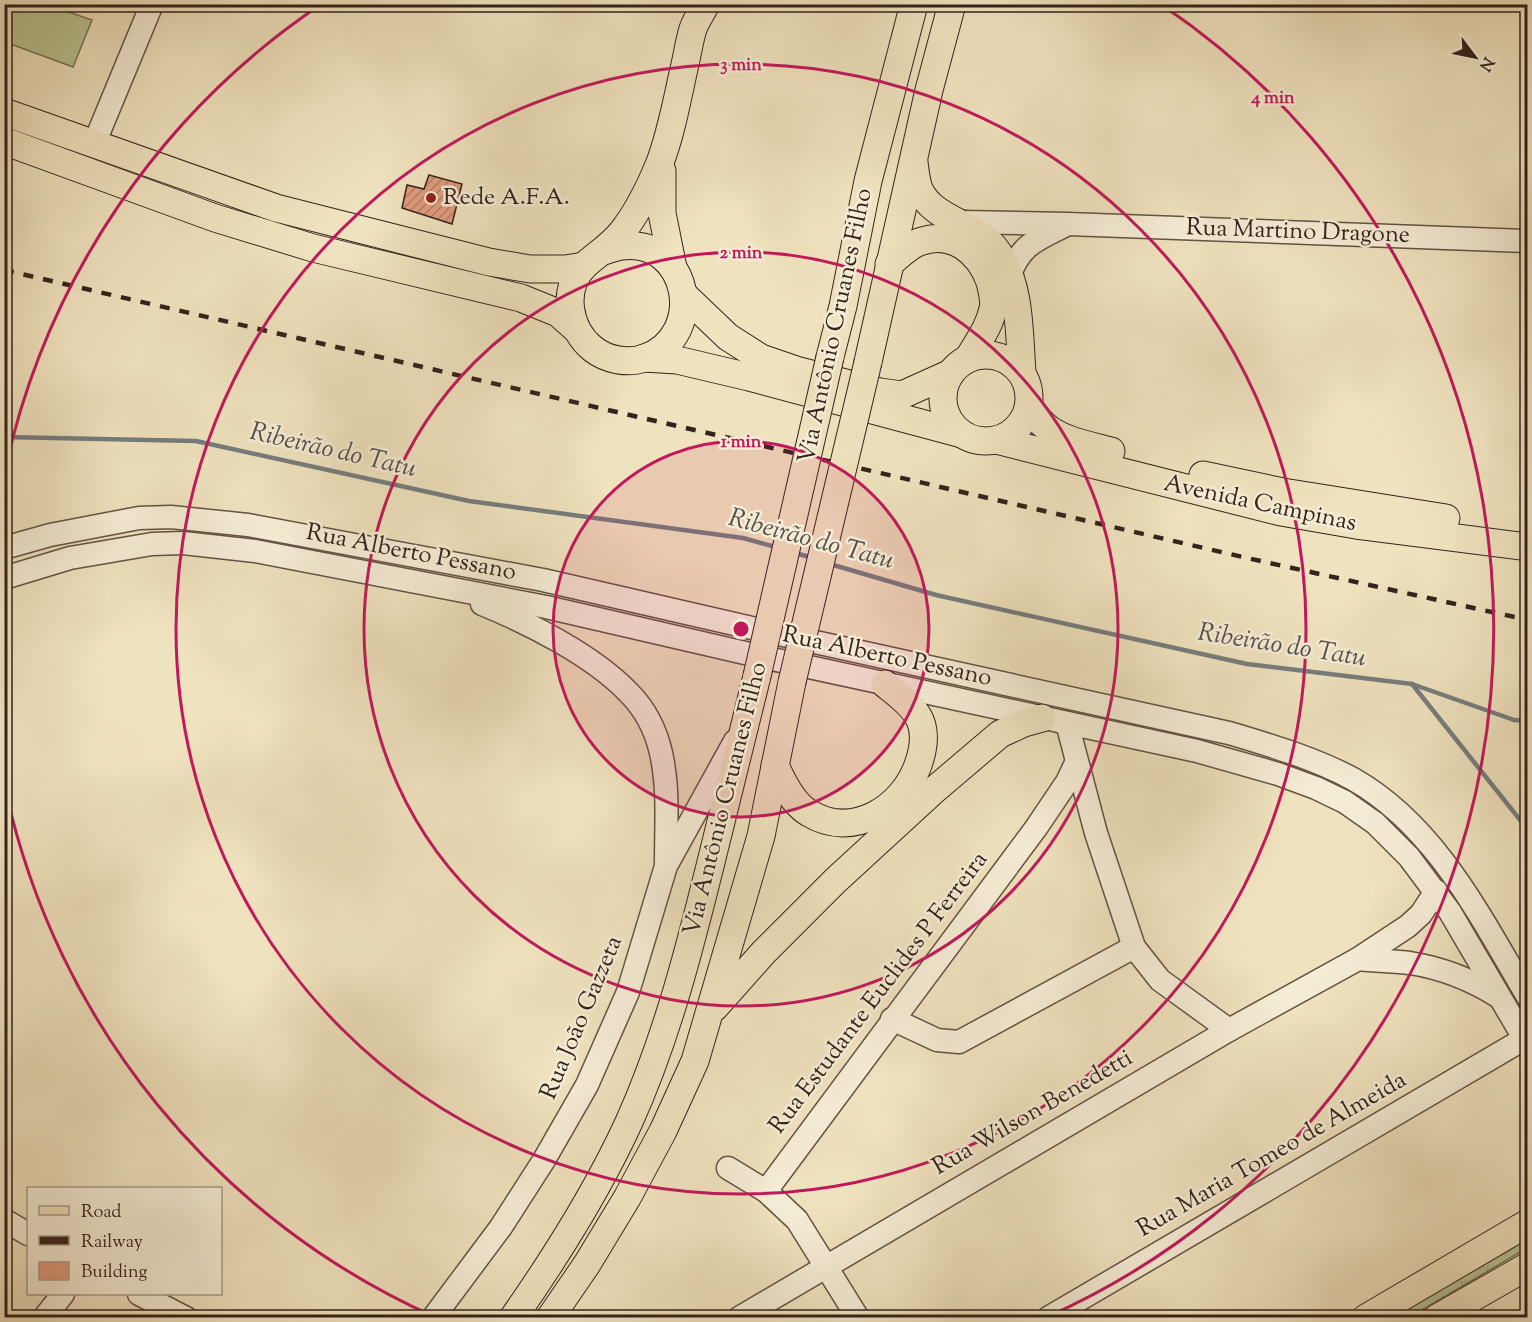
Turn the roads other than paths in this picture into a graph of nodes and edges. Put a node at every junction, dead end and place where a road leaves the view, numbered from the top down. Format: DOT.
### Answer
graph roads {
  1 [pos="152,4"];
  2 [pos="706,4"];
  3 [pos="952,4"];
  4 [pos="905,12"];
  5 [pos="4,112"];
  6 [pos="4,141"];
  7 [pos="94,144"];
  8 [pos="664,153"];
  9 [pos="913,160"];
  10 [pos="960,222"];
  11 [pos="1068,224"];
  12 [pos="1527,241"];
  13 [pos="594,258"];
  14 [pos="889,264"];
  15 [pos="673,267"];
  16 [pos="1010,277"];
  17 [pos="684,295"];
  18 [pos="576,329"];
  19 [pos="644,358"];
  20 [pos="959,366"];
  21 [pos="1022,372"];
  22 [pos="1029,407"];
  23 [pos="962,434"];
  24 [pos="996,440"];
  25 [pos="1229,491"];
  26 [pos="1527,529"];
  27 [pos="4,548"];
  28 [pos="1527,548"];
  29 [pos="4,578"];
  30 [pos="440,587"];
  31 [pos="885,684"];
  32 [pos="746,721"];
  33 [pos="1054,721"];
  34 [pos="1076,763"];
  35 [pos="775,765"];
  36 [pos="1088,804"];
  37 [pos="1036,828"];
  38 [pos="666,866"];
  39 [pos="1436,891"];
  40 [pos="1134,947"];
  41 [pos="1358,959"];
  42 [pos="1527,997"];
  43 [pos="1500,998"];
  44 [pos="710,1013"];
  45 [pos="892,1019"];
  46 [pos="1229,1030"];
  47 [pos="1526,1042"];
  48 [pos="728,1168"];
  49 [pos="766,1191"];
  50 [pos="4,1220"];
  51 [pos="1527,1223"];
  52 [pos="27,1233"];
  53 [pos="826,1264"];
  54 [pos="1527,1266"];
  55 [pos="61,1295"];
  56 [pos="143,1295"];
  57 [pos="44,1317"];
  58 [pos="186,1317"];
  59 [pos="433,1317"];
  60 [pos="513,1317"];
  61 [pos="550,1317"];
  62 [pos="738,1317"];
  63 [pos="858,1317"];
  64 [pos="1048,1317"];
  65 [pos="1366,1317"];
  66 [pos="1437,1317"];
  1 -- 7 [label="street"];
  2 -- 8 [label="main road"];
  3 -- 9 [label="main road, Via Antônio Cruanes Filho"];
  4 -- 32 [label="main road, Via Antônio Cruanes Filho, bridge"];
  5 -- 7 [label="main road"];
  6 -- 18 [label="main road"];
  7 -- 13 [label="main road"];
  8 -- 13 [label="main road"];
  8 -- 15 [label="main road"];
  9 -- 10 [label="main road, Rua Martino Dragone"];
  9 -- 14 [label="main road, Via Antônio Cruanes Filho"];
  10 -- 11 [label="street, Rua Martino Dragone"];
  10 -- 16 [label="main road, Rua Martino Dragone"];
  11 -- 12 [label="street, Rua Martino Dragone"];
  11 -- 16 [label="street, Rua Martino Dragone"];
  13 -- 15 [label="main road"];
  13 -- 18 [label="main road"];
  14 -- 20 [label="main road"];
  14 -- 35 [label="main road, Via Antônio Cruanes Filho, bridge"];
  15 -- 17 [label="main road"];
  16 -- 21 [label="main road, Rua Martino Dragone"];
  17 -- 19 [label="main road"];
  17 -- 20 [label="main road"];
  18 -- 19 [label="main road"];
  19 -- 23 [label="main road"];
  20 -- 21 [label="main road"];
  20 -- 23 [label="main road"];
  21 -- 22 [label="main road"];
  22 -- 24 [label="main road"];
  22 -- 25 [label="main road, Avenida Campinas"];
  23 -- 24 [label="main road"];
  24 -- 25 [label="main road, Avenida Campinas"];
  25 -- 26 [label="main road, Avenida Campinas"];
  25 -- 28 [label="main road, Avenida Campinas"];
  27 -- 42 [label="street, Rua Alberto Pessano"];
  29 -- 30 [label="street, Rua Alberto Pessano"];
  30 -- 31 [label="street, Rua Alberto Pessano"];
  30 -- 38 [label="street"];
  31 -- 33 [label="street, Rua Alberto Pessano"];
  31 -- 35 [label="main road"];
  32 -- 38 [label="street, Rua João Gazzeta"];
  32 -- 60 [label="main road, Via Antônio Cruanes Filho"];
  33 -- 34 [label="street"];
  33 -- 39 [label="street, Rua Alberto Pessano"];
  33 -- 44 [label="main road"];
  34 -- 36 [label="street"];
  34 -- 37 [label="street, Rua Estudante Euclides P Ferreira"];
  35 -- 44 [label="main road, Via Antônio Cruanes Filho"];
  36 -- 37 [label="street, Rua Estudante Euclides P Ferreira"];
  36 -- 40 [label="street"];
  37 -- 45 [label="street, Rua Estudante Euclides P Ferreira"];
  38 -- 59 [label="street, Rua João Gazzeta"];
  39 -- 41 [label="street, Rua Wilson Benedetti"];
  39 -- 43 [label="street, Rua Alberto Pessano"];
  40 -- 45 [label="street"];
  40 -- 46 [label="street"];
  41 -- 43 [label="street"];
  41 -- 46 [label="street, Rua Wilson Benedetti"];
  43 -- 47 [label="street, Rua Alberto Pessano"];
  44 -- 61 [label="main road, Via Antônio Cruanes Filho"];
  45 -- 49 [label="street, Rua Estudante Euclides P Ferreira"];
  46 -- 53 [label="street, Rua Wilson Benedetti"];
  47 -- 64 [label="street, Rua Maria Tomeo de Almeida"];
  48 -- 49 [label="street"];
  49 -- 53 [label="street"];
  50 -- 52 [label="street"];
  51 -- 65 [label="main road"];
  53 -- 62 [label="street, Rua Wilson Benedetti"];
  53 -- 63 [label="street"];
  54 -- 66 [label="main road"];
  55 -- 57 [label="street"];
  56 -- 58 [label="street"];
}
